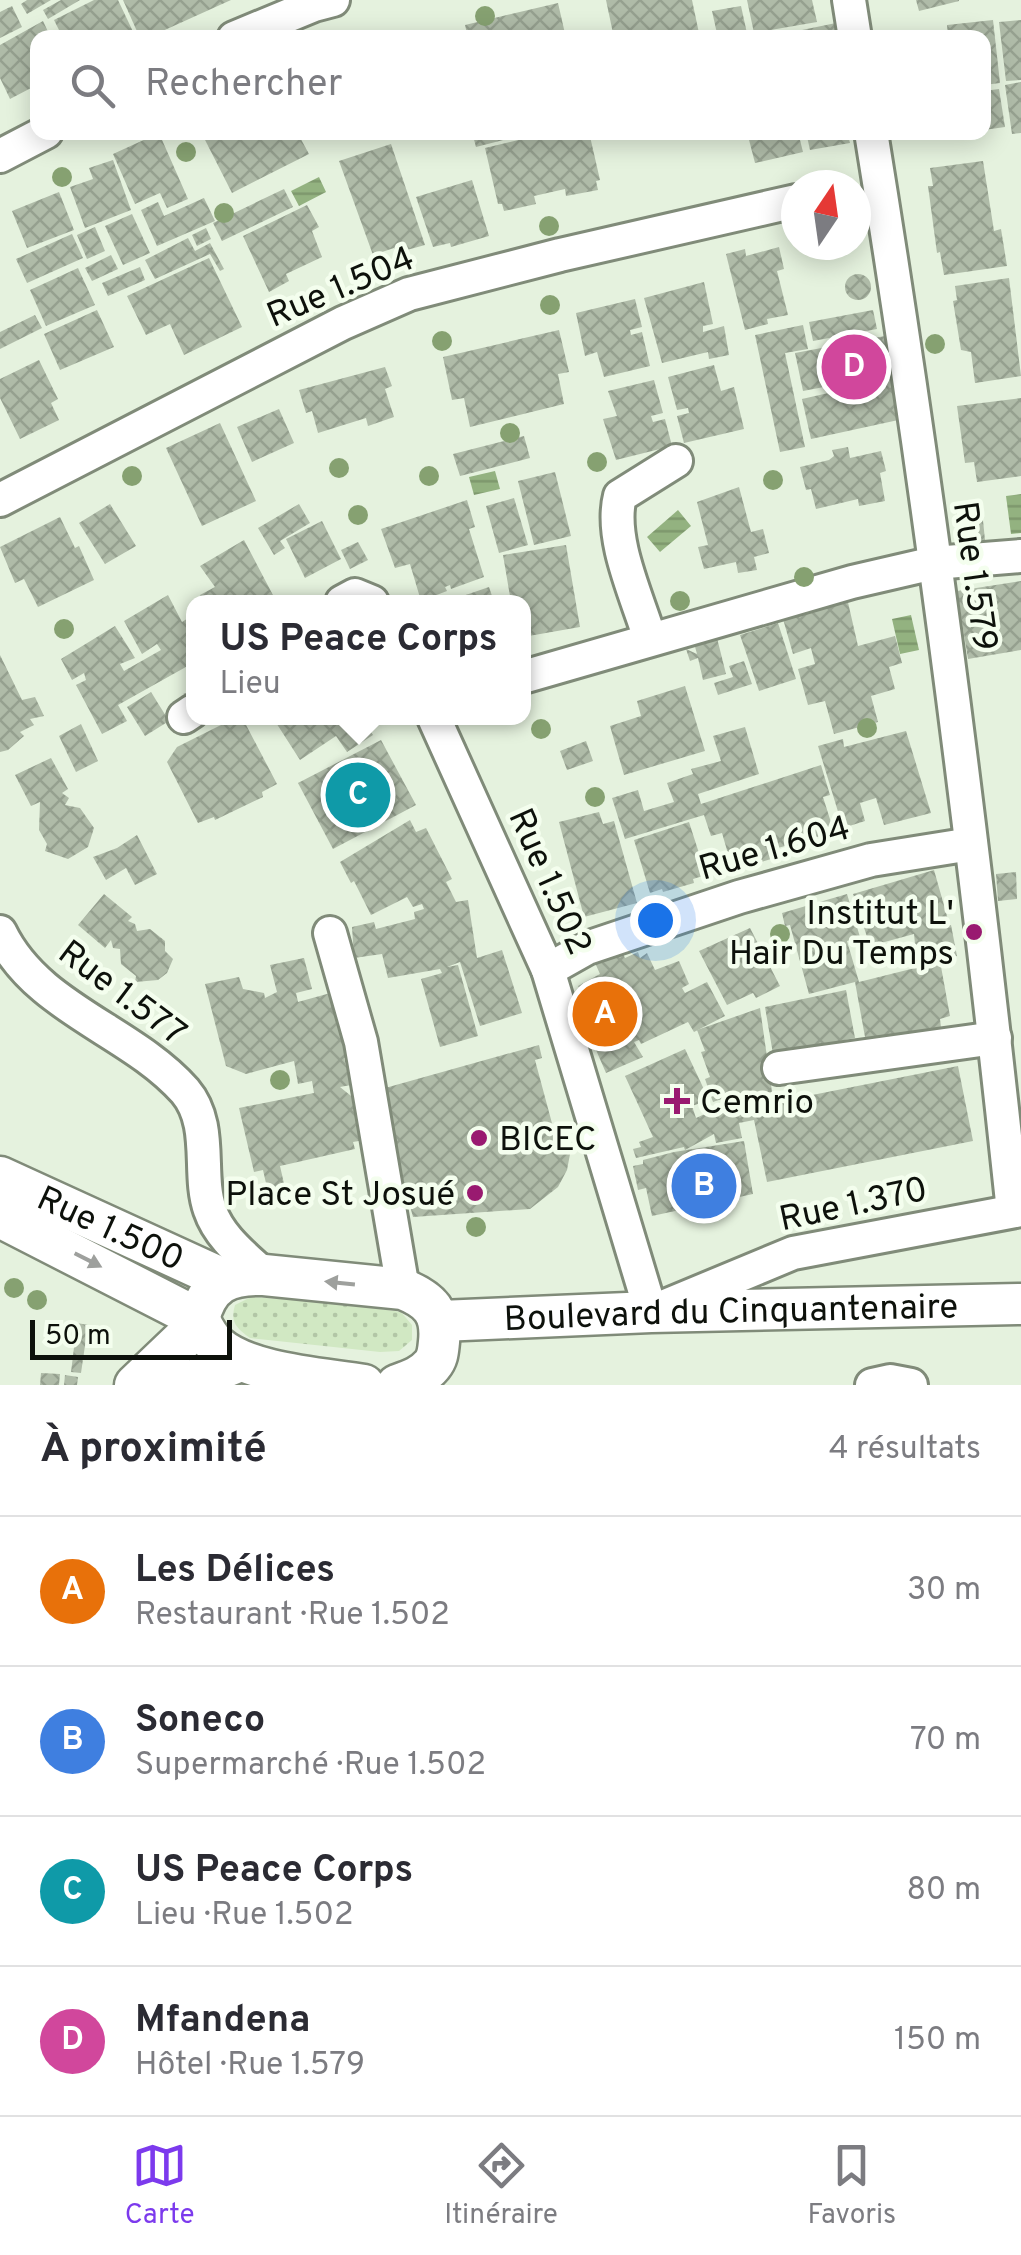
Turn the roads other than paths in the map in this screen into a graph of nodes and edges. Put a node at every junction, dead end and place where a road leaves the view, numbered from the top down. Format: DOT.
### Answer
graph roads {
  1 [pos="333,0"];
  2 [pos="850,0"];
  3 [pos="253,30"];
  4 [pos="855,30"];
  5 [pos="31,140"];
  6 [pos="871,140"];
  7 [pos="0,156"];
  8 [pos="869,170"];
  9 [pos="871,202"];
  10 [pos="781,204"];
  11 [pos="676,461"];
  12 [pos="0,500"];
  13 [pos="1021,556"];
  14 [pos="934,563"];
  15 [pos="650,639"];
  16 [pos="531,675"];
  17 [pos="437,725"];
  18 [pos="971,844"];
  19 [pos="0,932"];
  20 [pos="330,933"];
  21 [pos="548,970"];
  22 [pos="995,1038"];
  23 [pos="780,1068"];
  24 [pos="0,1177"];
  25 [pos="1017,1211"];
  26 [pos="0,1217"];
  27 [pos="264,1274"];
  28 [pos="223,1280"];
  29 [pos="403,1289"];
  30 [pos="1021,1304"];
  31 [pos="651,1312"];
  32 [pos="200,1320"];
  33 [pos="441,1322"];
  34 [pos="240,1361"];
  35 [pos="441,1374"];
  36 [pos="135,1385"];
  37 [pos="182,1385"];
  38 [pos="364,1385"];
  39 [pos="398,1385"];
  40 [pos="872,1385"];
  41 [pos="912,1385"];
  1 -- 3 [label="street"];
  2 -- 4 [label="street"];
  5 -- 7 [label="street"];
  6 -- 8 [label="street, Rue 1.579"];
  9 -- 14 [label="street, Rue 1.579"];
  10 -- 12 [label="street, Rue 1.504"];
  11 -- 15 [label="street"];
  13 -- 14 [label="street"];
  14 -- 15 [label="street"];
  14 -- 18 [label="street, Rue 1.579"];
  15 -- 16 [label="street"];
  17 -- 21 [label="street, Rue 1.502"];
  18 -- 21 [label="street, Rue 1.604"];
  18 -- 22 [label="street, Rue 1.579"];
  19 -- 27 [label="street, Rue 1.577"];
  20 -- 29 [label="street"];
  21 -- 31 [label="street, Rue 1.502"];
  22 -- 23 [label="street"];
  22 -- 25 [label="street, Rue 1.579"];
  24 -- 28 [label="main road, Rue 1.500"];
  25 -- 31 [label="street, Rue 1.370"];
  26 -- 32 [label="main road, Rue 1.500, one-way"];
  27 -- 28 [label="main road"];
  29 -- 27 [label="main road, one-way"];
  28 -- 32 [label="main road"];
  29 -- 33 [label="main road"];
  30 -- 31 [label="main road, Boulevard du Cinquantenaire"];
  31 -- 33 [label="main road, Boulevard du Cinquantenaire"];
  32 -- 34 [label="main road, Rue 1.500"];
  32 -- 36 [label="main road"];
  33 -- 35 [label="main road"];
  34 -- 37 [label="main road"];
  34 -- 38 [label="main road"];
  35 -- 39 [label="main road"];
  40 -- 41 [label="street"];
}
